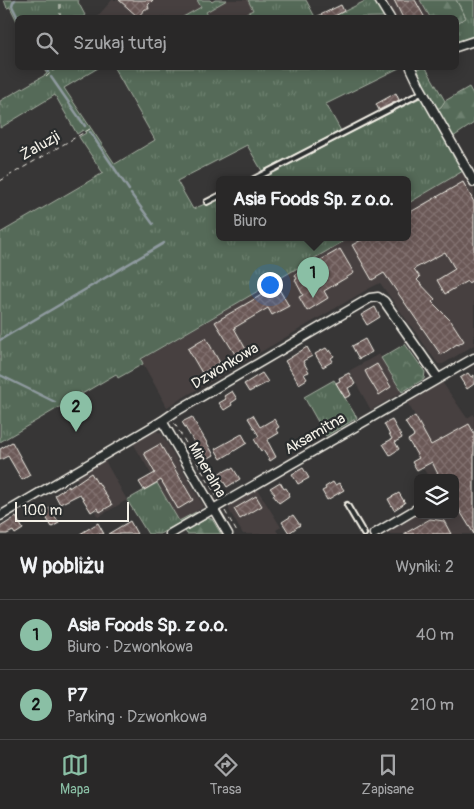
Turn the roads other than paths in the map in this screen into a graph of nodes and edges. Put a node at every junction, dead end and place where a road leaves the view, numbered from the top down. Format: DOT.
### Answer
graph roads {
  1 [pos="380,0"];
  2 [pos="388,15"];
  3 [pos="474,41"];
  4 [pos="459,46"];
  5 [pos="412,70"];
  6 [pos="423,92"];
  7 [pos="260,176"];
  8 [pos="474,182"];
  9 [pos="216,198"];
  10 [pos="207,202"];
  11 [pos="474,358"];
  12 [pos="438,378"];
  13 [pos="162,421"];
  14 [pos="346,505"];
  15 [pos="214,509"];
  16 [pos="414,510"];
  17 [pos="0,516"];
  18 [pos="170,534"];
  19 [pos="228,534"];
  20 [pos="364,534"];
  21 [pos="374,534"];
  1 -- 2 [label="street"];
  3 -- 4 [label="street"];
  5 -- 6 [label="street"];
  6 -- 7 [label="lane"];
  6 -- 8 [label="street"];
  9 -- 10 [label="lane"];
  11 -- 12 [label="street, Aksamitna"];
  12 -- 13 [label="street, Dzwonkowa"];
  12 -- 15 [label="street, Aksamitna"];
  13 -- 15 [label="street, Mineralna"];
  13 -- 17 [label="street, Dzwonkowa"];
  14 -- 20 [label="lane"];
  15 -- 18 [label="street, Aksamitna"];
  15 -- 19 [label="street, Mineralna"];
  16 -- 21 [label="street"];
}
